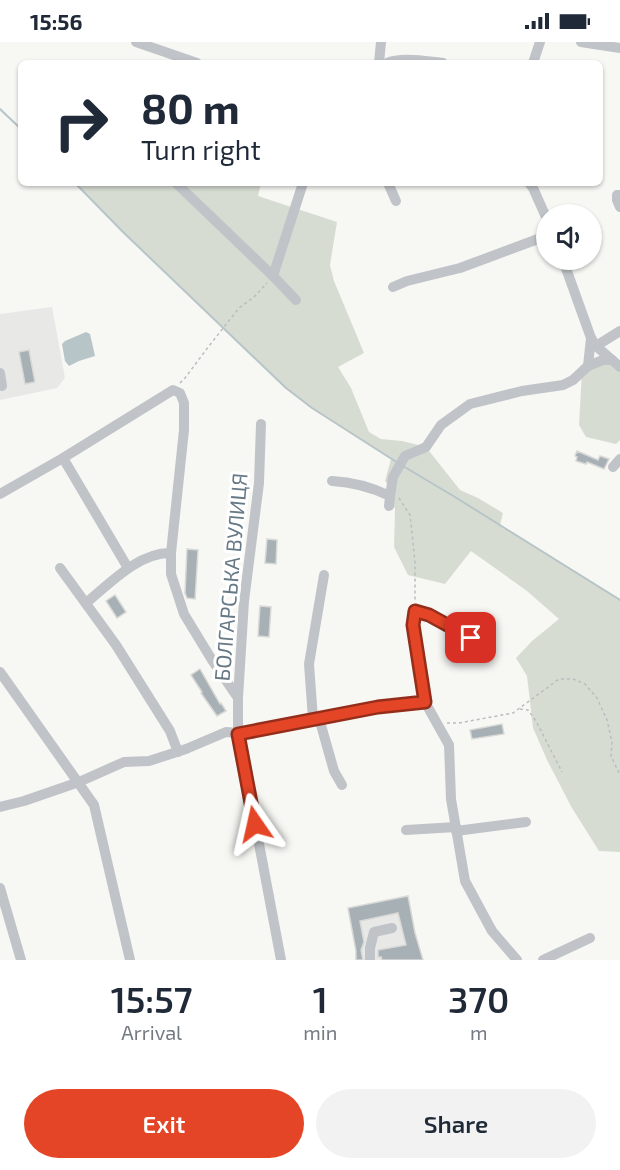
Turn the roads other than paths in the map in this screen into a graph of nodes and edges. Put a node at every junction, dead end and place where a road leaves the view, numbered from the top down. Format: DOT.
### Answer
graph roads {
  1 [pos="136,42"];
  2 [pos="381,42"];
  3 [pos="540,42"];
  4 [pos="581,42"];
  5 [pos="620,48"];
  6 [pos="188,60"];
  7 [pos="380,60"];
  8 [pos="534,60"];
  9 [pos="179,186"];
  10 [pos="302,186"];
  11 [pos="389,186"];
  12 [pos="531,186"];
  13 [pos="620,195"];
  14 [pos="396,201"];
  15 [pos="540,204"];
  16 [pos="620,207"];
  17 [pos="536,240"];
  18 [pos="567,270"];
  19 [pos="273,276"];
  20 [pos="393,287"];
  21 [pos="296,300"];
  22 [pos="620,331"];
  23 [pos="594,342"];
  24 [pos="616,363"];
  25 [pos="588,366"];
  26 [pos="0,373"];
  27 [pos="2,386"];
  28 [pos="261,424"];
  29 [pos="63,458"];
  30 [pos="332,482"];
  31 [pos="0,494"];
  32 [pos="171,553"];
  33 [pos="60,568"];
  34 [pos="128,568"];
  35 [pos="324,575"];
  36 [pos="86,603"];
  37 [pos="485,645"];
  38 [pos="0,672"];
  39 [pos="238,698"];
  40 [pos="425,702"];
  41 [pos="316,719"];
  42 [pos="238,734"];
  43 [pos="178,752"];
  44 [pos="79,782"];
  45 [pos="342,785"];
  46 [pos="0,807"];
  47 [pos="526,822"];
  48 [pos="456,829"];
  49 [pos="406,830"];
  50 [pos="0,888"];
  51 [pos="392,928"];
  52 [pos="590,938"];
  53 [pos="21,960"];
  54 [pos="130,960"];
  55 [pos="281,960"];
  56 [pos="370,960"];
  57 [pos="518,960"];
  58 [pos="543,960"];
  1 -- 6 [label="street"];
  2 -- 7 [label="street"];
  3 -- 8 [label="street"];
  4 -- 5 [label="street"];
  9 -- 19 [label="street"];
  10 -- 19 [label="street"];
  11 -- 14 [label="street"];
  12 -- 15 [label="street"];
  13 -- 16 [label="street"];
  17 -- 20 [label="street"];
  18 -- 23 [label="street"];
  19 -- 21 [label="street"];
  22 -- 23 [label="street"];
  23 -- 24 [label="street"];
  23 -- 25 [label="street"];
  24 -- 25 [label="street"];
  25 -- 30 [label="street"];
  26 -- 27 [label="street"];
  28 -- 39 [label="street, БОЛГАРСЬКА ВУЛИЦЯ"];
  29 -- 31 [label="street"];
  29 -- 32 [label="street"];
  29 -- 34 [label="street"];
  32 -- 34 [label="street"];
  32 -- 39 [label="street"];
  33 -- 36 [label="street"];
  34 -- 36 [label="street"];
  35 -- 41 [label="street"];
  36 -- 43 [label="street"];
  37 -- 40 [label="street"];
  38 -- 44 [label="street"];
  39 -- 42 [label="street, БОЛГАРСЬКА ВУЛИЦЯ"];
  40 -- 41 [label="street"];
  40 -- 48 [label="street"];
  41 -- 42 [label="street"];
  41 -- 45 [label="street"];
  42 -- 43 [label="street"];
  42 -- 55 [label="street, БОЛГАРСЬКА ВУЛИЦЯ"];
  43 -- 44 [label="street"];
  44 -- 46 [label="street"];
  44 -- 54 [label="street"];
  47 -- 48 [label="street"];
  48 -- 49 [label="street"];
  48 -- 57 [label="street"];
  50 -- 53 [label="street"];
  51 -- 56 [label="street"];
  52 -- 58 [label="street"];
}
